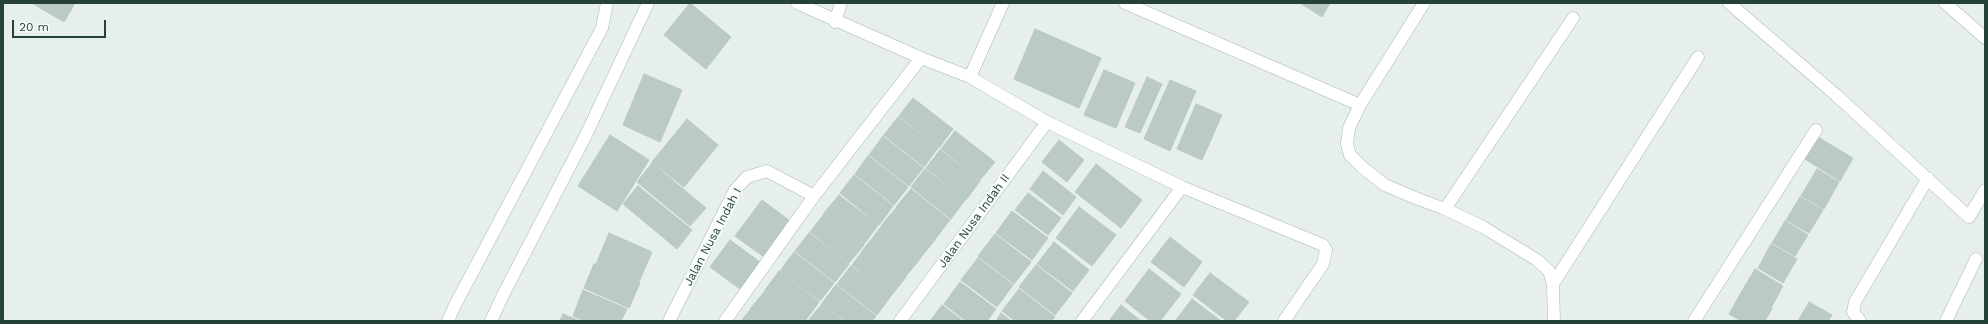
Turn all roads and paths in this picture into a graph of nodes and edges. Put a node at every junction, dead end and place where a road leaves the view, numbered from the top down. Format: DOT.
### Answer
graph roads {
  1 [pos="607,3"];
  2 [pos="648,3"];
  3 [pos="797,3"];
  4 [pos="841,3"];
  5 [pos="1003,3"];
  6 [pos="1125,3"];
  7 [pos="1424,3"];
  8 [pos="1729,3"];
  9 [pos="1945,3"];
  10 [pos="1573,18"];
  11 [pos="835,22"];
  12 [pos="1985,38"];
  13 [pos="1698,57"];
  14 [pos="921,58"];
  15 [pos="970,77"];
  16 [pos="1360,105"];
  17 [pos="1047,122"];
  18 [pos="1816,130"];
  19 [pos="1928,178"];
  20 [pos="1182,187"];
  21 [pos="1985,190"];
  22 [pos="814,196"];
  23 [pos="1445,209"];
  24 [pos="1976,259"];
  25 [pos="1553,284"];
  26 [pos="448,321"];
  27 [pos="491,321"];
  28 [pos="669,321"];
  29 [pos="725,321"];
  30 [pos="900,321"];
  31 [pos="1082,321"];
  32 [pos="1284,321"];
  33 [pos="1554,321"];
  34 [pos="1694,321"];
  35 [pos="1860,321"];
  36 [pos="1946,321"];
  1 -- 26 [label="street"];
  2 -- 27 [label="street"];
  3 -- 11 [label="street"];
  4 -- 11 [label="street"];
  5 -- 15 [label="street"];
  6 -- 16 [label="street"];
  7 -- 16 [label="street"];
  8 -- 19 [label="street"];
  9 -- 12 [label="street"];
  10 -- 23 [label="street"];
  11 -- 14 [label="street"];
  13 -- 25 [label="street"];
  14 -- 15 [label="street"];
  14 -- 22 [label="street"];
  15 -- 17 [label="street"];
  16 -- 23 [label="street"];
  17 -- 20 [label="street"];
  17 -- 30 [label="street, Jalan Nusa Indah II"];
  18 -- 34 [label="street"];
  19 -- 21 [label="street"];
  19 -- 35 [label="street"];
  20 -- 31 [label="street"];
  20 -- 32 [label="street"];
  22 -- 28 [label="street, Jalan Nusa Indah I"];
  22 -- 29 [label="street"];
  23 -- 25 [label="street"];
  24 -- 36 [label="street"];
  25 -- 33 [label="street"];
}
